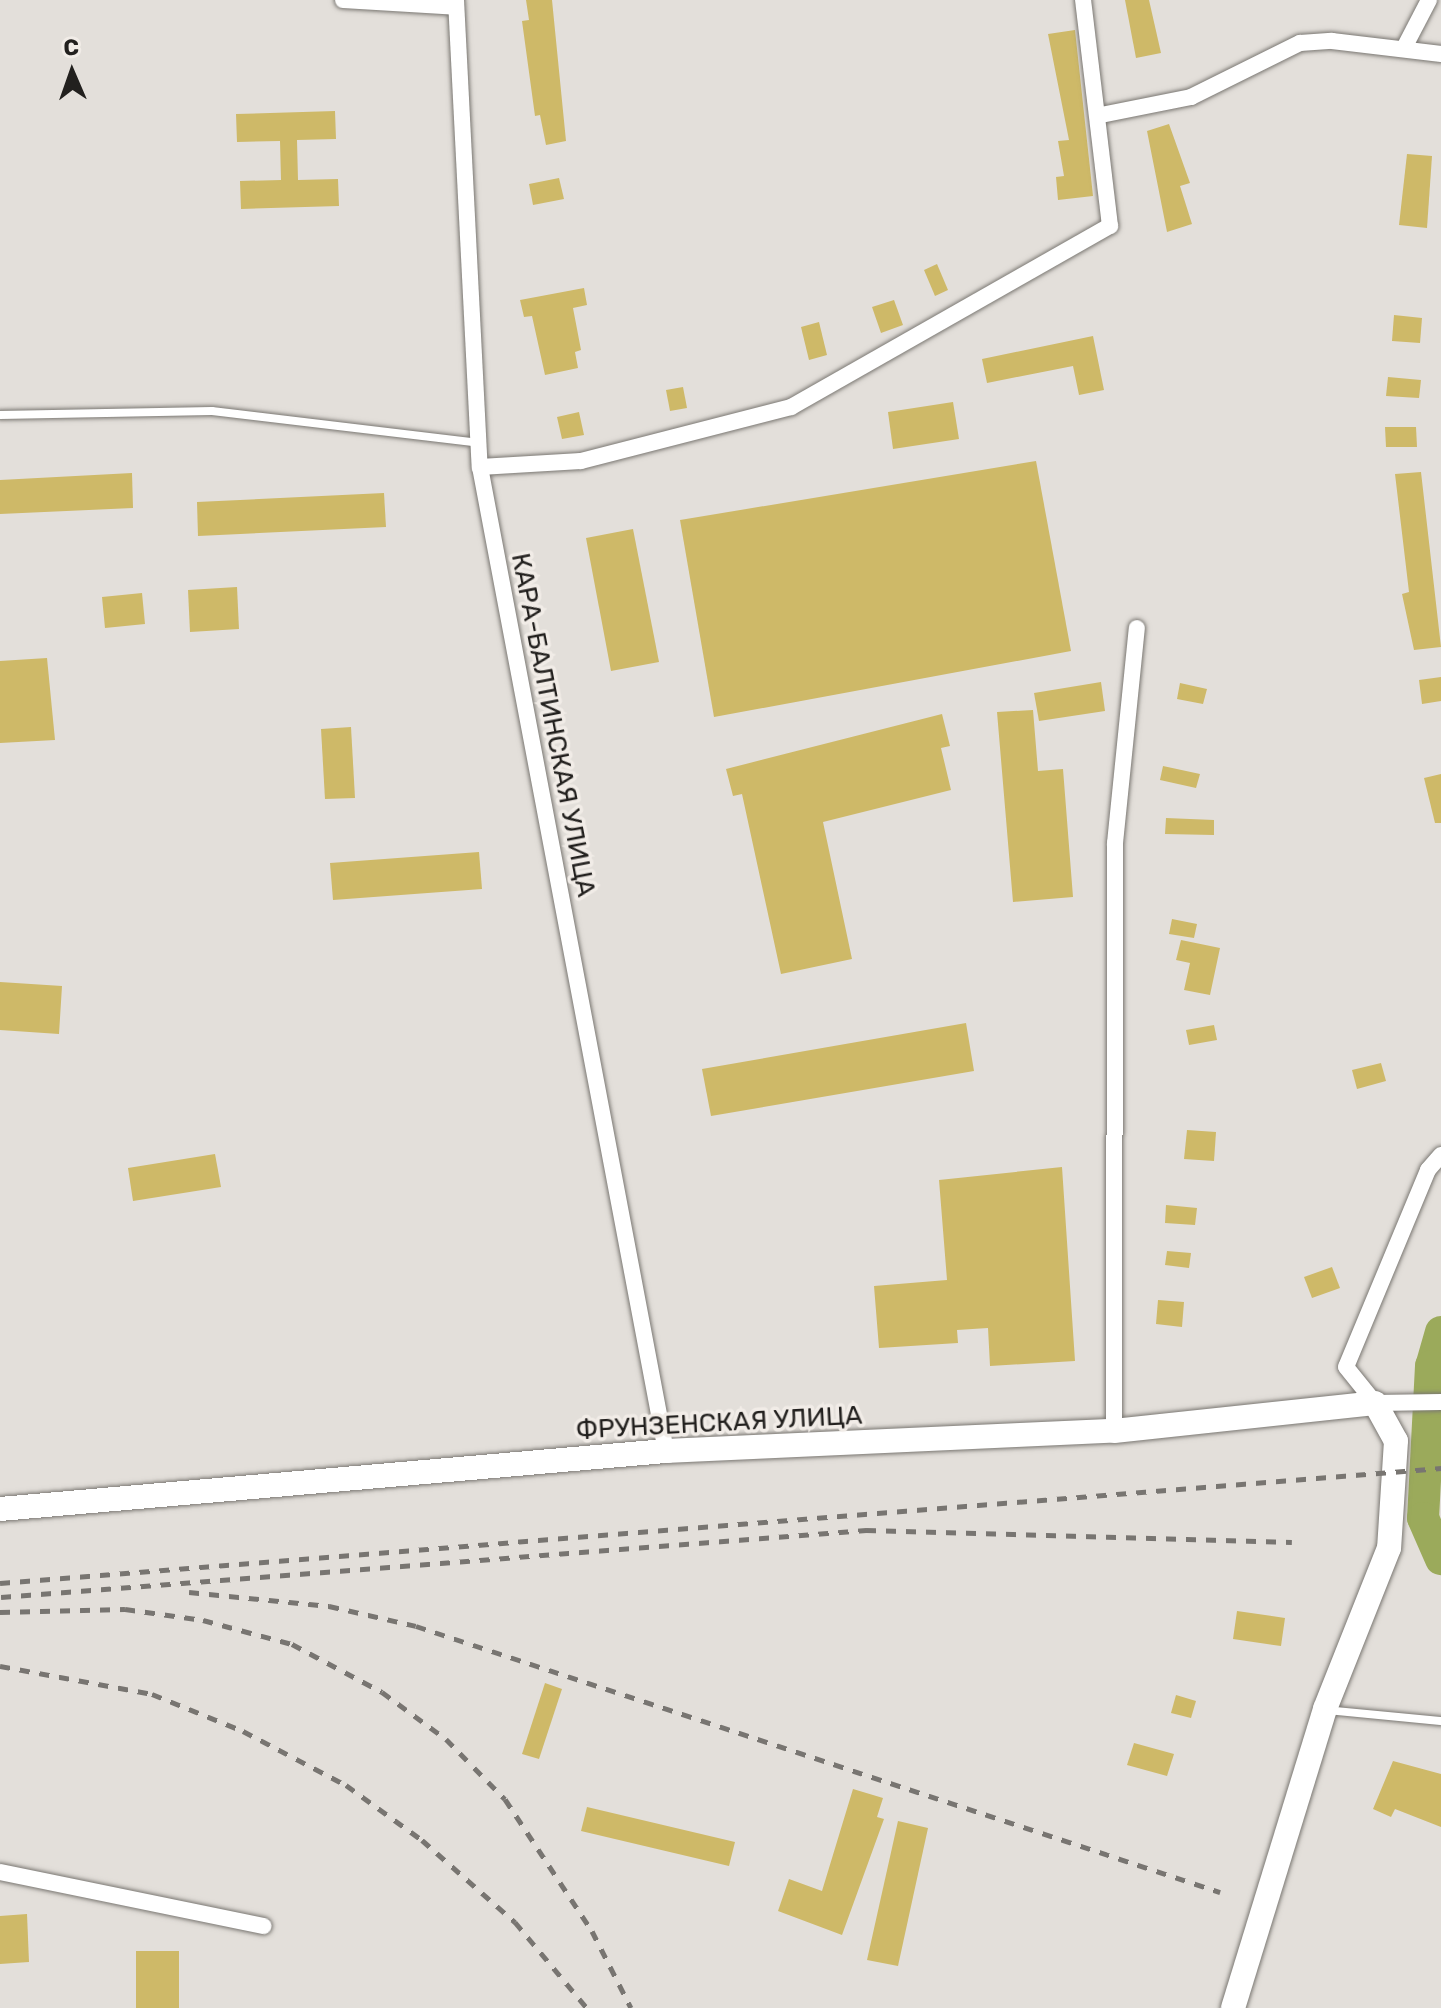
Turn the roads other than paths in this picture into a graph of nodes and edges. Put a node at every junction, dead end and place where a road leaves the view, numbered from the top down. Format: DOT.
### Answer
graph roads {
  1 [pos="343,0"];
  2 [pos="1083,0"];
  3 [pos="1429,0"];
  4 [pos="456,4"];
  5 [pos="1404,48"];
  6 [pos="1441,54"];
  7 [pos="1101,115"];
  8 [pos="0,415"];
  9 [pos="479,443"];
  10 [pos="480,467"];
  11 [pos="1137,628"];
  12 [pos="1441,1155"];
  13 [pos="1441,1402"];
  14 [pos="1375,1403"];
  15 [pos="1114,1431"];
  16 [pos="666,1451"];
  17 [pos="0,1509"];
  18 [pos="1325,1709"];
  19 [pos="1441,1721"];
  20 [pos="0,1872"];
  21 [pos="264,1926"];
  22 [pos="1233,2008"];
  1 -- 4 [label="street"];
  2 -- 7 [label="street"];
  3 -- 5 [label="street"];
  4 -- 9 [label="street, КАРА-БАЛТИНСКАЯ УЛИЦА"];
  5 -- 6 [label="street"];
  5 -- 7 [label="street"];
  7 -- 10 [label="street"];
  8 -- 9 [label="lane"];
  9 -- 10 [label="street, КАРА-БАЛТИНСКАЯ УЛИЦА"];
  10 -- 16 [label="street, КАРА-БАЛТИНСКАЯ УЛИЦА"];
  11 -- 15 [label="street"];
  12 -- 14 [label="street"];
  13 -- 14 [label="street, ФРУНЗЕНСКАЯ УЛИЦА"];
  14 -- 15 [label="street, ФРУНЗЕНСКАЯ УЛИЦА"];
  14 -- 18 [label="street"];
  15 -- 16 [label="street, ФРУНЗЕНСКАЯ УЛИЦА"];
  16 -- 17 [label="street, ФРУНЗЕНСКАЯ УЛИЦА"];
  18 -- 19 [label="lane"];
  18 -- 22 [label="street"];
  20 -- 21 [label="street"];
}
